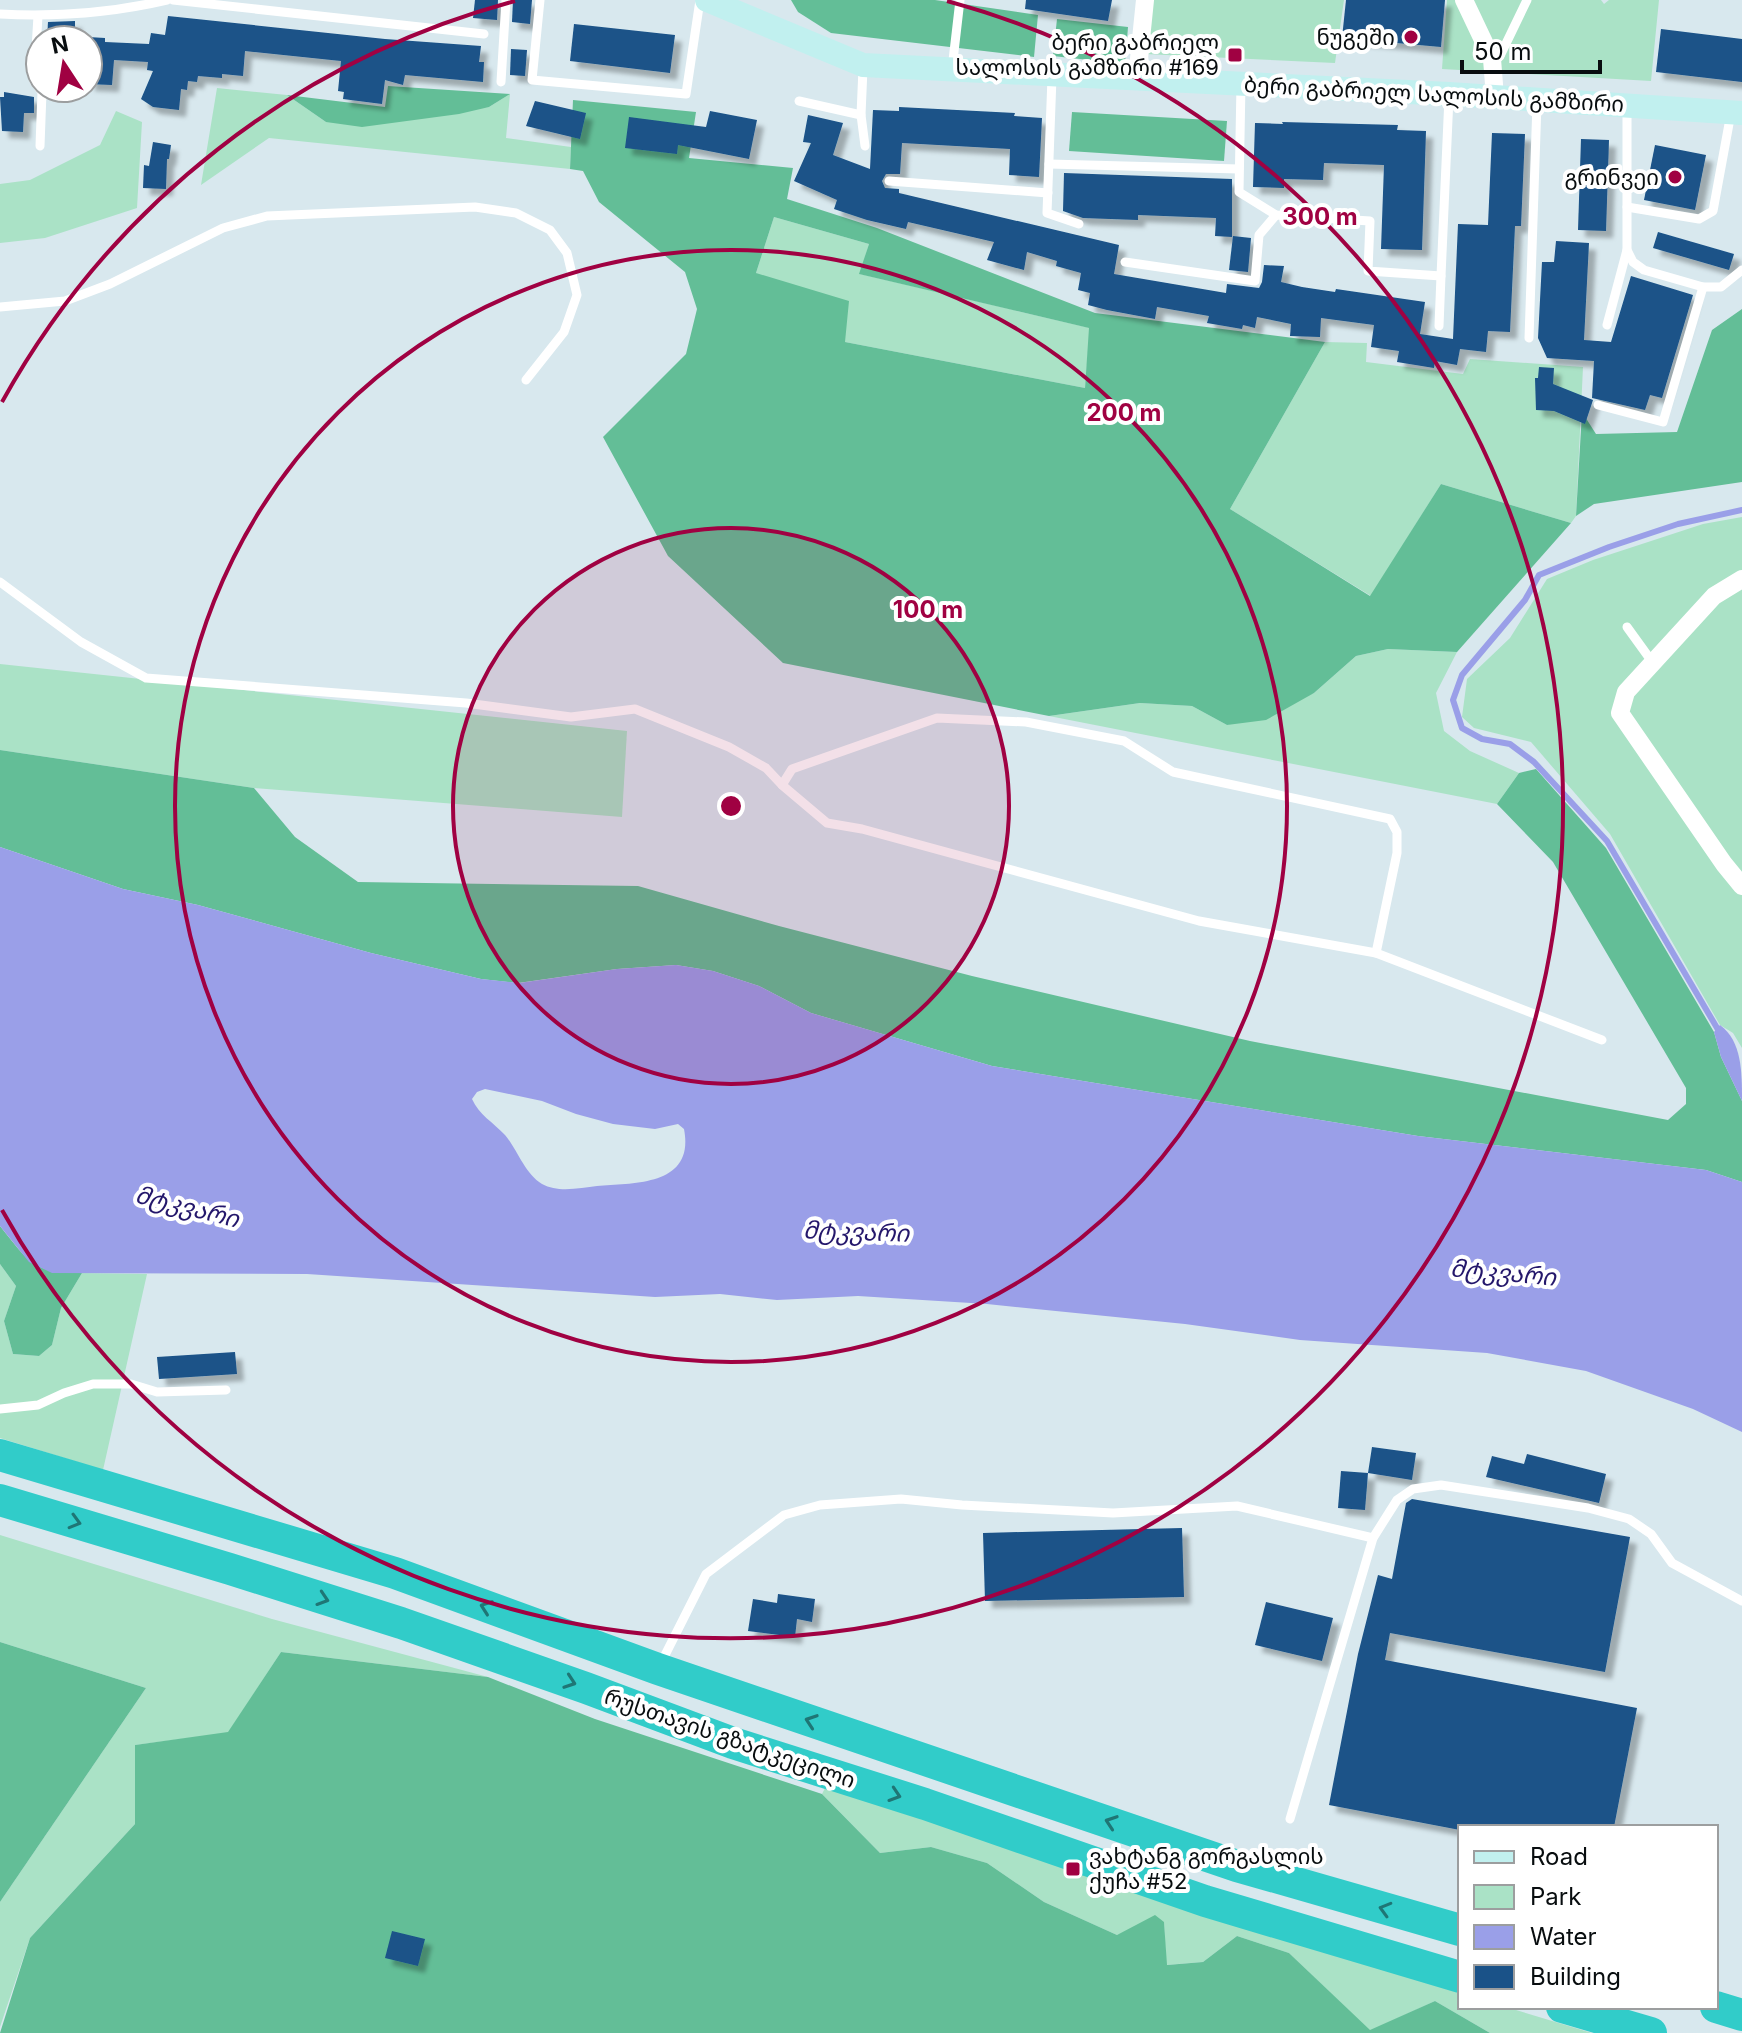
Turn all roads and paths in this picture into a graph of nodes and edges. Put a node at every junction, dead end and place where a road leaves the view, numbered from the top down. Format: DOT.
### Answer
graph roads {
  1 [pos="167,0"];
  2 [pos="173,0"];
  3 [pos="506,0"];
  4 [pos="540,0"];
  5 [pos="700,0"];
  6 [pos="707,0"];
  7 [pos="960,0"];
  8 [pos="1145,0"];
  9 [pos="1464,0"];
  10 [pos="1527,0"];
  11 [pos="119,5"];
  12 [pos="0,14"];
  13 [pos="38,16"];
  14 [pos="484,34"];
  15 [pos="1492,59"];
  16 [pos="863,65"];
  17 [pos="952,69"];
  18 [pos="1052,74"];
  19 [pos="1137,78"];
  20 [pos="501,82"];
  21 [pos="1241,83"];
  22 [pos="1449,94"];
  23 [pos="1495,97"];
  24 [pos="1537,99"];
  25 [pos="799,101"];
  26 [pos="1627,105"];
  27 [pos="1736,112"];
  28 [pos="861,115"];
  29 [pos="40,146"];
  30 [pos="865,146"];
  31 [pos="1049,164"];
  32 [pos="1239,169"];
  33 [pos="889,181"];
  34 [pos="1048,193"];
  35 [pos="1627,207"];
  36 [pos="1276,215"];
  37 [pos="1079,224"];
  38 [pos="1627,250"];
  39 [pos="1125,262"];
  40 [pos="1742,270"];
  41 [pos="1441,276"];
  42 [pos="1703,287"];
  43 [pos="0,307"];
  44 [pos="1607,325"];
  45 [pos="1439,326"];
  46 [pos="1529,338"];
  47 [pos="526,380"];
  48 [pos="1598,405"];
  49 [pos="1742,579"];
  50 [pos="0,582"];
  51 [pos="1627,627"];
  52 [pos="1653,663"];
  53 [pos="782,785"];
  54 [pos="1742,886"];
  55 [pos="1376,953"];
  56 [pos="1602,1040"];
  57 [pos="226,1390"];
  58 [pos="0,1409"];
  59 [pos="0,1455"];
  60 [pos="0,1500"];
  61 [pos="1373,1538"];
  62 [pos="1741,1604"];
  63 [pos="658,1669"];
  64 [pos="1290,1819"];
  65 [pos="1458,1929"];
  66 [pos="1458,1976"];
  67 [pos="1718,2008"];
  68 [pos="1569,2009"];
  69 [pos="1742,2015"];
  70 [pos="1651,2033"];
  1 -- 11 [label="lane"];
  2 -- 14 [label="lane"];
  3 -- 20 [label="lane"];
  4 -- 5 [label="lane"];
  6 -- 16 [label="main road, ბერი გაბრიელ სალოსის გამზირი"];
  7 -- 17 [label="lane"];
  8 -- 19 [label="street"];
  9 -- 15 [label="street"];
  10 -- 15 [label="lane"];
  11 -- 13 [label="lane"];
  12 -- 13 [label="lane"];
  13 -- 29 [label="lane"];
  15 -- 23 [label="street"];
  16 -- 17 [label="main road, ბერი გაბრიელ სალოსის გამზირი"];
  16 -- 28 [label="lane"];
  17 -- 18 [label="main road, ბერი გაბრიელ სალოსის გამზირი"];
  18 -- 19 [label="main road, ბერი გაბრიელ სალოსის გამზირი"];
  18 -- 31 [label="lane"];
  19 -- 21 [label="main road, ბერი გაბრიელ სალოსის გამზირი"];
  21 -- 22 [label="main road, ბერი გაბრიელ სალოსის გამზირი"];
  21 -- 32 [label="lane"];
  22 -- 23 [label="main road, ბერი გაბრიელ სალოსის გამზირი"];
  22 -- 41 [label="lane"];
  23 -- 24 [label="main road, ბერი გაბრიელ სალოსის გამზირი"];
  24 -- 26 [label="main road, ბერი გაბრიელ სალოსის გამზირი"];
  24 -- 46 [label="lane"];
  25 -- 28 [label="lane"];
  26 -- 27 [label="main road, ბერი გაბრიელ სალოსის გამზირი"];
  26 -- 35 [label="lane"];
  27 -- 35 [label="lane"];
  28 -- 30 [label="lane"];
  31 -- 32 [label="lane"];
  31 -- 34 [label="lane"];
  32 -- 36 [label="lane"];
  33 -- 34 [label="lane"];
  34 -- 37 [label="lane"];
  35 -- 38 [label="lane"];
  36 -- 39 [label="lane"];
  36 -- 41 [label="lane"];
  38 -- 42 [label="lane"];
  38 -- 44 [label="lane"];
  40 -- 42 [label="lane"];
  41 -- 45 [label="lane"];
  42 -- 48 [label="lane"];
  43 -- 47 [label="lane"];
  49 -- 52 [label="street"];
  50 -- 53 [label="lane"];
  51 -- 52 [label="lane"];
  52 -- 54 [label="street"];
  53 -- 55 [label="lane"];
  53 -- 55 [label="lane"];
  55 -- 56 [label="lane"];
  57 -- 58 [label="lane"];
  63 -- 59 [label="highway, რუსთავის გზატკეცილი, one-way"];
  60 -- 66 [label="highway, რუსთავის გზატკეცილი, one-way"];
  61 -- 62 [label="lane"];
  61 -- 63 [label="lane"];
  61 -- 64 [label="lane"];
  65 -- 63 [label="highway, რუსთავის გზატკეცილი, one-way"];
  67 -- 69 [label="highway"];
  68 -- 70 [label="highway"];
}
